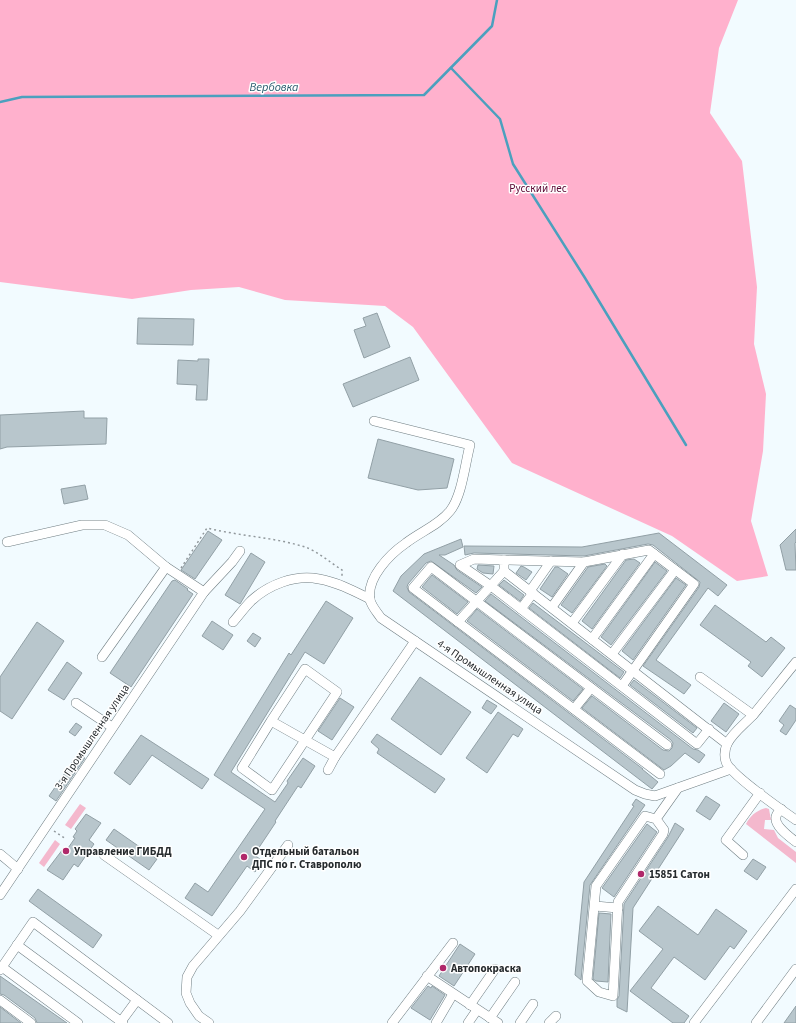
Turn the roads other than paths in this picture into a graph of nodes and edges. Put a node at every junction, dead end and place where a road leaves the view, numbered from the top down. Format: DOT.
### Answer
graph roads {
  1 [pos="374,421"];
  2 [pos="7,542"];
  3 [pos="240,551"];
  4 [pos="623,554"];
  5 [pos="654,554"];
  6 [pos="504,560"];
  7 [pos="551,561"];
  8 [pos="584,562"];
  9 [pos="166,567"];
  10 [pos="504,570"];
  11 [pos="675,570"];
  12 [pos="491,586"];
  13 [pos="204,592"];
  14 [pos="531,592"];
  15 [pos="370,599"];
  16 [pos="477,601"];
  17 [pos="552,607"];
  18 [pos="521,609"];
  19 [pos="233,622"];
  20 [pos="458,622"];
  21 [pos="572,623"];
  22 [pos="592,638"];
  23 [pos="415,641"];
  24 [pos="612,654"];
  25 [pos="102,657"];
  26 [pos="796,662"];
  27 [pos="633,670"];
  28 [pos="700,677"];
  29 [pos="622,686"];
  30 [pos="591,688"];
  31 [pos="76,703"];
  32 [pos="574,709"];
  33 [pos="753,715"];
  34 [pos="271,721"];
  35 [pos="112,727"];
  36 [pos="709,730"];
  37 [pos="304,741"];
  38 [pos="727,744"];
  39 [pos="667,745"];
  40 [pos="335,757"];
  41 [pos="731,769"];
  42 [pos="328,770"];
  43 [pos="660,774"];
  44 [pos="678,788"];
  45 [pos="760,793"];
  46 [pos="781,809"];
  47 [pos="656,819"];
  48 [pos="796,820"];
  49 [pos="796,842"];
  50 [pos="288,845"];
  51 [pos="0,854"];
  52 [pos="104,855"];
  53 [pos="743,855"];
  54 [pos="18,869"];
  55 [pos="796,889"];
  56 [pos="0,895"];
  57 [pos="595,906"];
  58 [pos="618,908"];
  59 [pos="218,935"];
  60 [pos="453,943"];
  61 [pos="17,945"];
  62 [pos="1,968"];
  63 [pos="495,969"];
  64 [pos="796,969"];
  65 [pos="427,976"];
  66 [pos="515,982"];
  67 [pos="453,994"];
  68 [pos="0,1000"];
  69 [pos="137,1000"];
  70 [pos="532,1004"];
  71 [pos="474,1007"];
  72 [pos="556,1016"];
  73 [pos="494,1021"];
  74 [pos="122,1022"];
  75 [pos="30,1023"];
  76 [pos="78,1023"];
  77 [pos="168,1023"];
  78 [pos="209,1023"];
  79 [pos="392,1023"];
  80 [pos="436,1023"];
  81 [pos="468,1023"];
  82 [pos="520,1023"];
  83 [pos="549,1023"];
  84 [pos="694,1023"];
  85 [pos="756,1023"];
  1 -- 15 [label="street"];
  2 -- 9 [label="street"];
  3 -- 13 [label="street, 3-я Промышленная улица"];
  4 -- 5 [label="street"];
  4 -- 8 [label="street"];
  4 -- 21 [label="street"];
  5 -- 11 [label="street"];
  5 -- 22 [label="street"];
  6 -- 7 [label="street"];
  6 -- 10 [label="street"];
  6 -- 12 [label="street"];
  7 -- 8 [label="street"];
  7 -- 14 [label="street"];
  8 -- 17 [label="street"];
  9 -- 13 [label="street"];
  9 -- 25 [label="street"];
  10 -- 12 [label="street"];
  10 -- 14 [label="street"];
  11 -- 24 [label="street"];
  11 -- 27 [label="street"];
  12 -- 16 [label="street"];
  12 -- 18 [label="street"];
  13 -- 35 [label="street, 3-я Промышленная улица"];
  14 -- 17 [label="street"];
  14 -- 18 [label="street"];
  15 -- 19 [label="street"];
  15 -- 23 [label="street, 4-я Промышленная улица"];
  16 -- 20 [label="street"];
  16 -- 20 [label="street"];
  16 -- 30 [label="street"];
  17 -- 21 [label="street"];
  18 -- 29 [label="street"];
  20 -- 32 [label="street"];
  21 -- 22 [label="street"];
  22 -- 24 [label="street"];
  23 -- 40 [label="street"];
  23 -- 44 [label="street, 4-я Промышленная улица"];
  24 -- 27 [label="street"];
  26 -- 33 [label="street"];
  27 -- 29 [label="street"];
  27 -- 36 [label="street"];
  28 -- 33 [label="street"];
  29 -- 36 [label="street"];
  30 -- 32 [label="street"];
  30 -- 39 [label="street"];
  31 -- 35 [label="street"];
  32 -- 43 [label="street"];
  33 -- 38 [label="street"];
  34 -- 37 [label="street"];
  34 -- 37 [label="street"];
  34 -- 37 [label="street"];
  35 -- 54 [label="street, 3-я Промышленная улица"];
  36 -- 38 [label="street"];
  37 -- 40 [label="street"];
  38 -- 41 [label="street"];
  40 -- 42 [label="street"];
  41 -- 44 [label="street, 4-я Промышленная улица"];
  41 -- 45 [label="street"];
  44 -- 47 [label="street"];
  45 -- 46 [label="street"];
  45 -- 53 [label="street"];
  46 -- 48 [label="street"];
  46 -- 49 [label="street"];
  47 -- 57 [label="street"];
  47 -- 58 [label="street"];
  50 -- 59 [label="street"];
  51 -- 54 [label="street"];
  52 -- 59 [label="street"];
  54 -- 56 [label="street, 3-я Промышленная улица"];
  55 -- 84 [label="street"];
  57 -- 58 [label="street"];
  57 -- 58 [label="street"];
  59 -- 78 [label="street"];
  60 -- 65 [label="street"];
  61 -- 62 [label="street"];
  61 -- 69 [label="street"];
  61 -- 74 [label="street"];
  62 -- 76 [label="street"];
  63 -- 71 [label="street"];
  64 -- 85 [label="street"];
  65 -- 67 [label="street"];
  65 -- 79 [label="street"];
  66 -- 73 [label="street"];
  67 -- 71 [label="street"];
  67 -- 80 [label="street"];
  68 -- 75 [label="street"];
  69 -- 74 [label="street"];
  69 -- 77 [label="street"];
  70 -- 82 [label="street"];
  71 -- 73 [label="street"];
  71 -- 81 [label="street"];
  72 -- 83 [label="street"];
}
